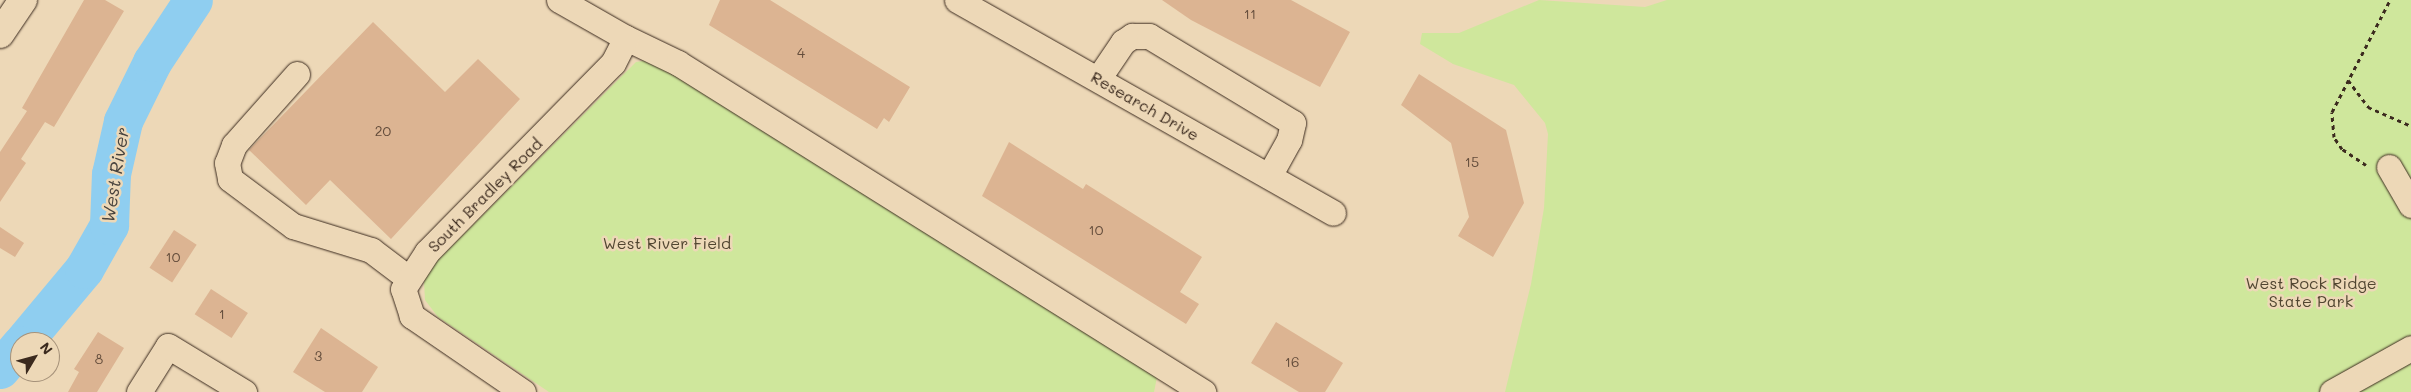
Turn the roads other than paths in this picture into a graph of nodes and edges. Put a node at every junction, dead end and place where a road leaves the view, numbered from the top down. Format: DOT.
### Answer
graph roads {
  1 [pos="23,0"];
  2 [pos="559,0"];
  3 [pos="957,0"];
  4 [pos="0,34"];
  5 [pos="626,38"];
  6 [pos="298,74"];
  7 [pos="1098,79"];
  8 [pos="2389,167"];
  9 [pos="1268,176"];
  10 [pos="2411,205"];
  11 [pos="1333,212"];
  12 [pos="408,278"];
  13 [pos="2411,348"];
  14 [pos="139,392"];
  15 [pos="244,392"];
  16 [pos="523,392"];
  17 [pos="1203,392"];
  18 [pos="2332,392"];
  1 -- 4 [label="main road"];
  2 -- 5 [label="street"];
  3 -- 7 [label="street, Research Drive"];
  5 -- 12 [label="street, South Bradley Road"];
  5 -- 17 [label="street"];
  6 -- 12 [label="street"];
  7 -- 9 [label="street, Research Drive"];
  7 -- 9 [label="street"];
  8 -- 10 [label="street"];
  9 -- 11 [label="street, Research Drive"];
  12 -- 16 [label="street"];
  13 -- 18 [label="street"];
  14 -- 15 [label="street"];
}
